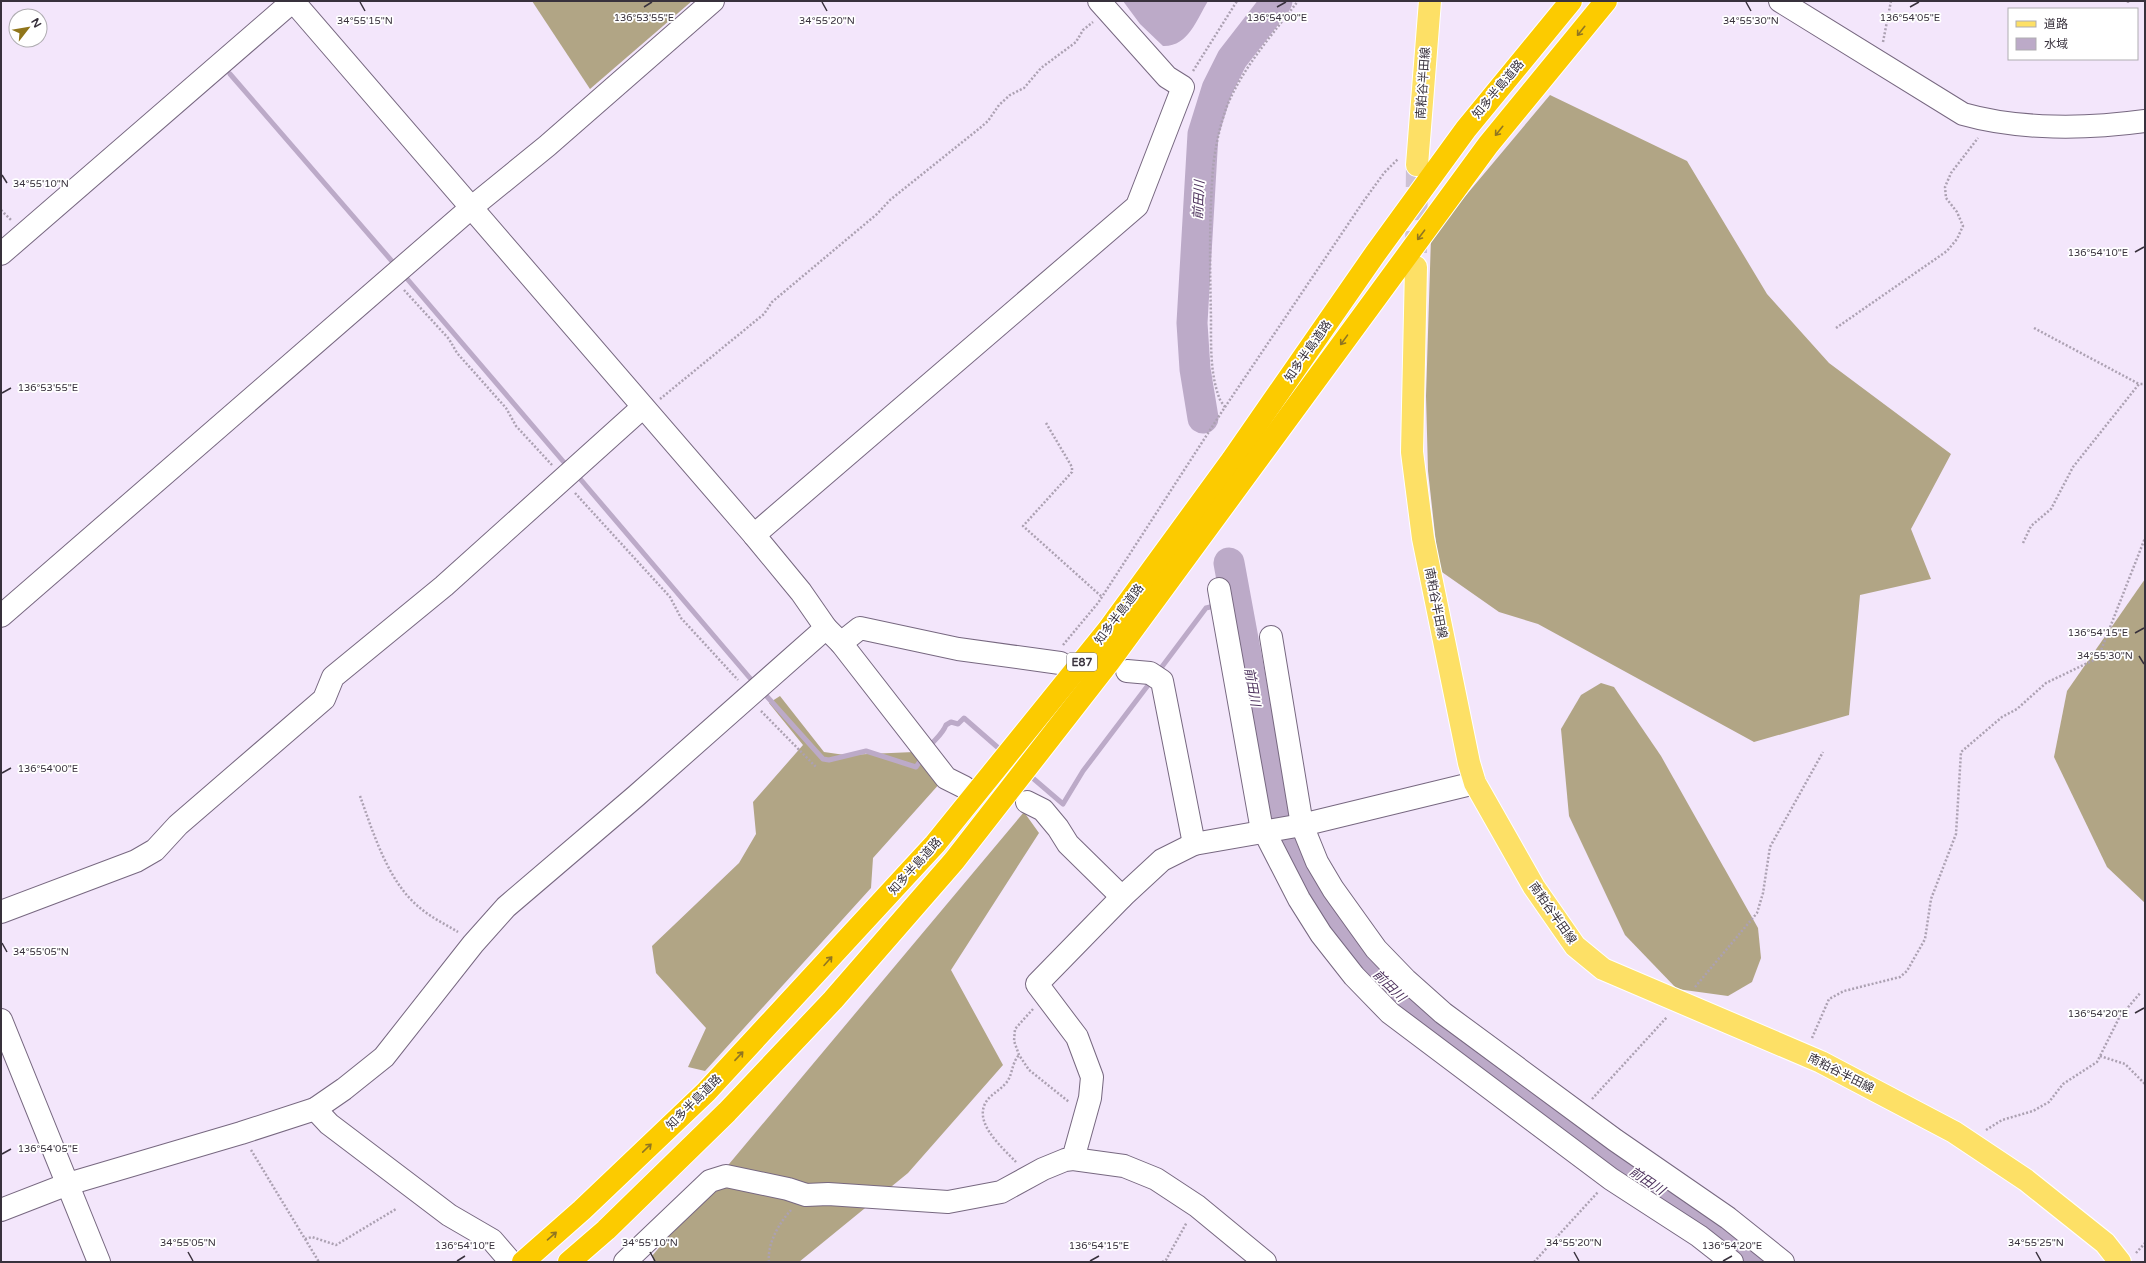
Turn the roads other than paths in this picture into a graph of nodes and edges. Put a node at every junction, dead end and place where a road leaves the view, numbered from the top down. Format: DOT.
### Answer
graph roads {
  1 [pos="293,1"];
  2 [pos="714,1"];
  3 [pos="1430,1"];
  4 [pos="1571,1"];
  5 [pos="1606,1"];
  6 [pos="1780,1"];
  7 [pos="1104,7"];
  8 [pos="2145,122"];
  9 [pos="1418,156"];
  10 [pos="472,207"];
  11 [pos="1,254"];
  12 [pos="1416,267"];
  13 [pos="645,409"];
  14 [pos="754,535"];
  15 [pos="1219,589"];
  16 [pos="1,616"];
  17 [pos="834,635"];
  18 [pos="1271,637"];
  19 [pos="1055,662"];
  20 [pos="1127,671"];
  21 [pos="1475,783"];
  22 [pos="964,787"];
  23 [pos="1027,802"];
  24 [pos="1302,825"];
  25 [pos="1265,832"];
  26 [pos="1194,844"];
  27 [pos="1122,897"];
  28 [pos="1,912"];
  29 [pos="1,1020"];
  30 [pos="315,1108"];
  31 [pos="1073,1159"];
  32 [pos="68,1184"];
  33 [pos="1,1210"];
  34 [pos="514,1260"];
  35 [pos="99,1262"];
  36 [pos="569,1262"];
  37 [pos="624,1262"];
  38 [pos="1265,1262"];
  39 [pos="1732,1262"];
  40 [pos="1783,1262"];
  41 [pos="2120,1262"];
  1 -- 10 [label="street"];
  1 -- 11 [label="street"];
  2 -- 10 [label="street"];
  3 -- 9 [label="main road, 南粕谷半田線"];
  34 -- 4 [label="highway, 知多半島道路 / E87, one-way"];
  5 -- 36 [label="highway, 知多半島道路 / E87, one-way"];
  6 -- 8 [label="street"];
  7 -- 14 [label="street"];
  10 -- 13 [label="street"];
  10 -- 16 [label="street"];
  12 -- 21 [label="main road, 南粕谷半田線"];
  13 -- 14 [label="street"];
  13 -- 28 [label="street"];
  14 -- 17 [label="street"];
  15 -- 25 [label="street"];
  17 -- 19 [label="street"];
  17 -- 22 [label="street"];
  17 -- 30 [label="street"];
  18 -- 24 [label="street"];
  20 -- 26 [label="street"];
  21 -- 24 [label="street"];
  21 -- 41 [label="main road, 南粕谷半田線"];
  23 -- 27 [label="street"];
  24 -- 25 [label="street"];
  24 -- 40 [label="street"];
  25 -- 26 [label="street"];
  25 -- 39 [label="street"];
  26 -- 27 [label="street"];
  27 -- 31 [label="street"];
  29 -- 32 [label="street"];
  30 -- 32 [label="street"];
  30 -- 34 [label="street"];
  31 -- 37 [label="street"];
  31 -- 38 [label="street"];
  32 -- 33 [label="street"];
  32 -- 35 [label="street"];
}
